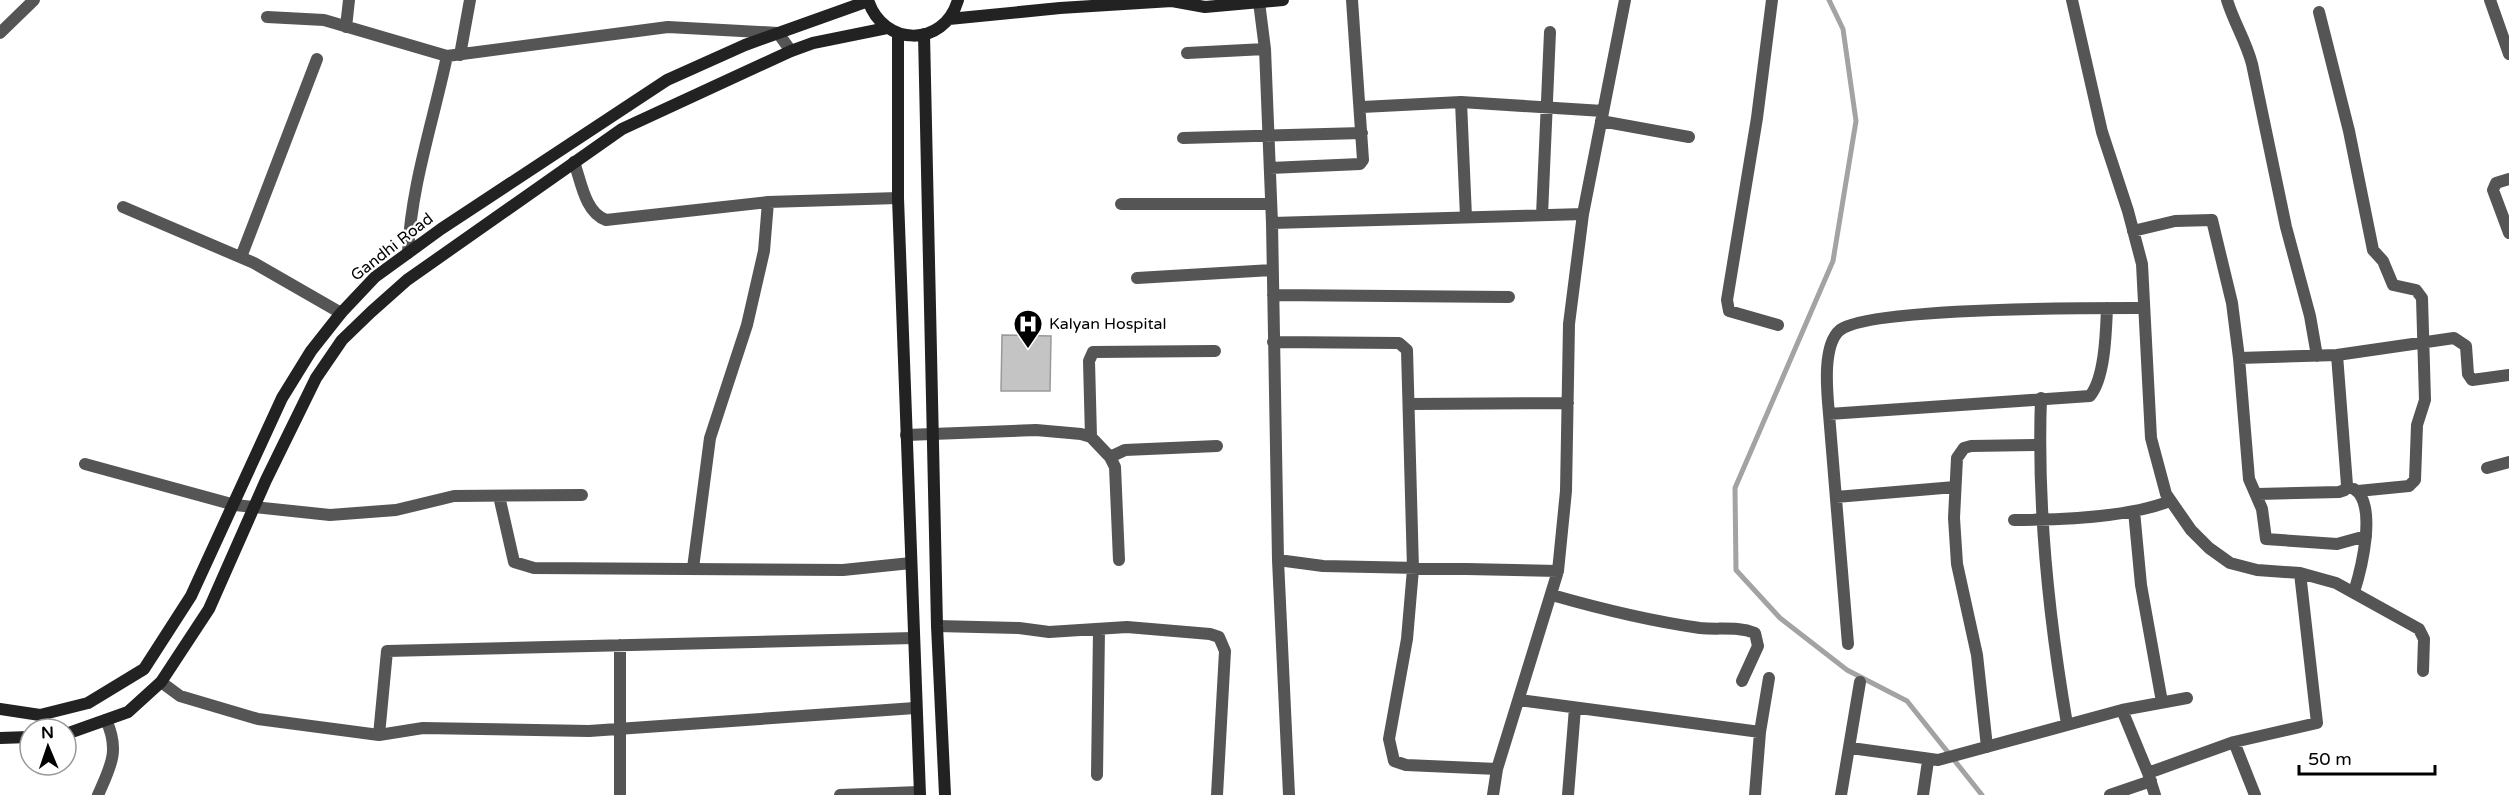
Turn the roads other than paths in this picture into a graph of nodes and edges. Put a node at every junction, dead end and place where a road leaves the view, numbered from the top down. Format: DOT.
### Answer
graph roads {
  1 [pos="34,0"];
  2 [pos="349,0"];
  3 [pos="470,0"];
  4 [pos="868,0"];
  5 [pos="958,0"];
  6 [pos="1173,0"];
  7 [pos="1283,0"];
  8 [pos="1352,0"];
  9 [pos="1625,0"];
  10 [pos="1772,0"];
  11 [pos="2072,0"];
  12 [pos="2227,0"];
  13 [pos="2490,0"];
  14 [pos="1259,2"];
  15 [pos="2319,12"];
  16 [pos="267,17"];
  17 [pos="949,20"];
  18 [pos="346,27"];
  19 [pos="893,31"];
  20 [pos="1550,32"];
  21 [pos="0,33"];
  22 [pos="778,33"];
  23 [pos="924,34"];
  24 [pos="1265,49"];
  25 [pos="791,51"];
  26 [pos="1187,53"];
  27 [pos="2509,54"];
  28 [pos="460,55"];
  29 [pos="447,56"];
  30 [pos="317,59"];
  31 [pos="1461,102"];
  32 [pos="1362,107"];
  33 [pos="1545,107"];
  34 [pos="1602,116"];
  35 [pos="1362,133"];
  36 [pos="1269,135"];
  37 [pos="1689,137"];
  38 [pos="1183,138"];
  39 [pos="574,162"];
  40 [pos="1270,168"];
  41 [pos="2509,179"];
  42 [pos="898,198"];
  43 [pos="768,202"];
  44 [pos="1121,204"];
  45 [pos="1271,204"];
  46 [pos="123,207"];
  47 [pos="1583,214"];
  48 [pos="1542,215"];
  49 [pos="1466,217"];
  50 [pos="1272,222"];
  51 [pos="2133,231"];
  52 [pos="2509,233"];
  53 [pos="408,253"];
  54 [pos="241,257"];
  55 [pos="1272,270"];
  56 [pos="1137,278"];
  57 [pos="1273,295"];
  58 [pos="1509,297"];
  59 [pos="2107,308"];
  60 [pos="2144,308"];
  61 [pos="341,313"];
  62 [pos="1778,325"];
  63 [pos="1273,342"];
  64 [pos="2423,344"];
  65 [pos="1215,351"];
  66 [pos="2337,355"];
  67 [pos="2317,356"];
  68 [pos="2239,358"];
  69 [pos="2509,375"];
  70 [pos="2042,398"];
  71 [pos="1568,403"];
  72 [pos="1410,404"];
  73 [pos="1829,414"];
  74 [pos="906,435"];
  75 [pos="933,436"];
  76 [pos="1091,437"];
  77 [pos="2040,445"];
  78 [pos="1216,446"];
  79 [pos="1110,457"];
  80 [pos="2509,462"];
  81 [pos="85,464"];
  82 [pos="2487,468"];
  83 [pos="1955,486"];
  84 [pos="2353,488"];
  85 [pos="2257,494"];
  86 [pos="582,495"];
  87 [pos="499,496"];
  88 [pos="1836,497"];
  89 [pos="2170,501"];
  90 [pos="235,505"];
  91 [pos="253,508"];
  92 [pos="2134,511"];
  93 [pos="2014,520"];
  94 [pos="2045,520"];
  95 [pos="2366,536"];
  96 [pos="1119,560"];
  97 [pos="1278,560"];
  98 [pos="911,563"];
  99 [pos="693,568"];
  100 [pos="1413,569"];
  101 [pos="1558,571"];
  102 [pos="2300,573"];
  103 [pos="2354,592"];
  104 [pos="1552,595"];
  105 [pos="937,626"];
  106 [pos="1099,630"];
  107 [pos="914,638"];
  108 [pos="1848,644"];
  109 [pos="620,645"];
  110 [pos="2423,671"];
  111 [pos="1769,678"];
  112 [pos="1742,681"];
  113 [pos="160,682"];
  114 [pos="1860,682"];
  115 [pos="2187,698"];
  116 [pos="1519,700"];
  117 [pos="2162,702"];
  118 [pos="915,708"];
  119 [pos="1575,708"];
  120 [pos="0,709"];
  121 [pos="2122,710"];
  122 [pos="106,720"];
  123 [pos="2067,724"];
  124 [pos="619,729"];
  125 [pos="78,730"];
  126 [pos="1760,732"];
  127 [pos="379,735"];
  128 [pos="18,737"];
  129 [pos="0,738"];
  130 [pos="2234,742"];
  131 [pos="1987,747"];
  132 [pos="1851,748"];
  133 [pos="1933,760"];
  134 [pos="1497,769"];
  135 [pos="1097,775"];
  136 [pos="2149,777"];
  137 [pos="920,794"];
  138 [pos="98,795"];
  139 [pos="620,795"];
  140 [pos="840,795"];
  141 [pos="945,795"];
  142 [pos="1216,795"];
  143 [pos="1289,795"];
  144 [pos="1493,795"];
  145 [pos="1568,795"];
  146 [pos="1755,795"];
  147 [pos="1841,795"];
  148 [pos="1923,795"];
  149 [pos="2109,795"];
  150 [pos="2155,795"];
  151 [pos="2255,795"];
  1 -- 21 [label="street"];
  2 -- 18 [label="street"];
  3 -- 28 [label="street"];
  4 -- 19 [label="main road"];
  4 -- 22 [label="main road, Gandhi Road"];
  5 -- 17 [label="main road"];
  6 -- 14 [label="main road"];
  6 -- 17 [label="main road"];
  7 -- 14 [label="main road"];
  8 -- 32 [label="street"];
  9 -- 34 [label="street"];
  10 -- 62 [label="street"];
  11 -- 51 [label="street"];
  12 -- 67 [label="street"];
  13 -- 27 [label="street"];
  14 -- 24 [label="street"];
  15 -- 64 [label="street"];
  16 -- 18 [label="street"];
  17 -- 23 [label="main road"];
  18 -- 29 [label="street"];
  19 -- 23 [label="main road"];
  19 -- 25 [label="main road"];
  19 -- 42 [label="main road"];
  20 -- 33 [label="street"];
  22 -- 25 [label="street"];
  22 -- 28 [label="street"];
  22 -- 53 [label="main road, Gandhi Road"];
  23 -- 75 [label="main road"];
  24 -- 26 [label="street"];
  24 -- 36 [label="street"];
  25 -- 39 [label="main road"];
  28 -- 29 [label="street"];
  29 -- 53 [label="street"];
  30 -- 54 [label="street"];
  31 -- 32 [label="street"];
  31 -- 33 [label="street"];
  31 -- 49 [label="street"];
  32 -- 35 [label="street"];
  33 -- 34 [label="street"];
  33 -- 48 [label="street"];
  34 -- 37 [label="street"];
  34 -- 47 [label="street"];
  35 -- 36 [label="street"];
  35 -- 40 [label="street"];
  36 -- 38 [label="street"];
  36 -- 40 [label="street"];
  39 -- 43 [label="street"];
  39 -- 91 [label="main road"];
  40 -- 45 [label="street"];
  41 -- 52 [label="street"];
  42 -- 43 [label="street"];
  42 -- 74 [label="main road"];
  43 -- 99 [label="street"];
  44 -- 45 [label="street"];
  45 -- 50 [label="street"];
  46 -- 54 [label="street"];
  47 -- 48 [label="street"];
  47 -- 71 [label="street"];
  48 -- 49 [label="street"];
  49 -- 50 [label="street"];
  50 -- 55 [label="street"];
  51 -- 60 [label="street"];
  51 -- 68 [label="street"];
  53 -- 61 [label="main road, Gandhi Road"];
  54 -- 61 [label="street"];
  55 -- 56 [label="street"];
  55 -- 57 [label="street"];
  57 -- 58 [label="street"];
  57 -- 63 [label="street"];
  59 -- 60 [label="street"];
  59 -- 70 [label="street"];
  59 -- 73 [label="street"];
  60 -- 89 [label="street"];
  61 -- 90 [label="main road, Gandhi Road"];
  63 -- 72 [label="street"];
  63 -- 97 [label="street"];
  64 -- 66 [label="street"];
  64 -- 69 [label="street"];
  64 -- 84 [label="street"];
  65 -- 76 [label="street"];
  66 -- 67 [label="street"];
  66 -- 84 [label="street"];
  67 -- 68 [label="street"];
  68 -- 85 [label="street"];
  70 -- 73 [label="street"];
  70 -- 77 [label="street"];
  71 -- 72 [label="street"];
  71 -- 101 [label="street"];
  72 -- 100 [label="street"];
  73 -- 88 [label="street"];
  74 -- 75 [label="street"];
  74 -- 98 [label="main road"];
  75 -- 76 [label="street"];
  75 -- 105 [label="main road"];
  76 -- 79 [label="street"];
  77 -- 83 [label="street"];
  77 -- 94 [label="street"];
  78 -- 79 [label="street"];
  79 -- 96 [label="street"];
  80 -- 82 [label="street"];
  81 -- 90 [label="street"];
  83 -- 88 [label="street"];
  83 -- 131 [label="street"];
  84 -- 85 [label="street"];
  84 -- 95 [label="street"];
  85 -- 95 [label="street"];
  86 -- 87 [label="street"];
  87 -- 91 [label="street"];
  87 -- 99 [label="street"];
  88 -- 108 [label="street"];
  89 -- 92 [label="street"];
  89 -- 102 [label="street"];
  90 -- 91 [label="street"];
  90 -- 120 [label="main road, Gandhi Road"];
  91 -- 113 [label="main road"];
  92 -- 94 [label="street"];
  92 -- 117 [label="street"];
  93 -- 94 [label="street"];
  94 -- 123 [label="street"];
  95 -- 103 [label="street"];
  97 -- 100 [label="street"];
  97 -- 143 [label="street"];
  98 -- 99 [label="street"];
  98 -- 107 [label="main road"];
  100 -- 101 [label="street"];
  100 -- 134 [label="street"];
  101 -- 104 [label="street"];
  102 -- 103 [label="street"];
  102 -- 130 [label="street"];
  103 -- 110 [label="street"];
  104 -- 112 [label="street"];
  104 -- 116 [label="street"];
  105 -- 106 [label="street"];
  105 -- 141 [label="main road"];
  106 -- 135 [label="street"];
  106 -- 142 [label="street"];
  107 -- 109 [label="street"];
  107 -- 118 [label="main road"];
  109 -- 124 [label="street"];
  109 -- 127 [label="street"];
  111 -- 126 [label="street"];
  113 -- 122 [label="main road"];
  113 -- 127 [label="street"];
  114 -- 132 [label="street"];
  115 -- 117 [label="street"];
  116 -- 119 [label="street"];
  116 -- 134 [label="street"];
  117 -- 121 [label="street"];
  118 -- 124 [label="street"];
  118 -- 137 [label="main road"];
  119 -- 126 [label="street"];
  119 -- 145 [label="street"];
  121 -- 123 [label="street"];
  121 -- 136 [label="street"];
  122 -- 125 [label="main road"];
  122 -- 138 [label="street"];
  123 -- 131 [label="street"];
  124 -- 127 [label="street"];
  124 -- 139 [label="street"];
  126 -- 146 [label="street"];
  128 -- 129 [label="main road"];
  130 -- 136 [label="street"];
  130 -- 151 [label="street"];
  131 -- 133 [label="street"];
  132 -- 133 [label="street"];
  132 -- 147 [label="street"];
  133 -- 148 [label="street"];
  134 -- 144 [label="street"];
  136 -- 149 [label="street"];
  136 -- 150 [label="street"];
  137 -- 140 [label="street"];
}
